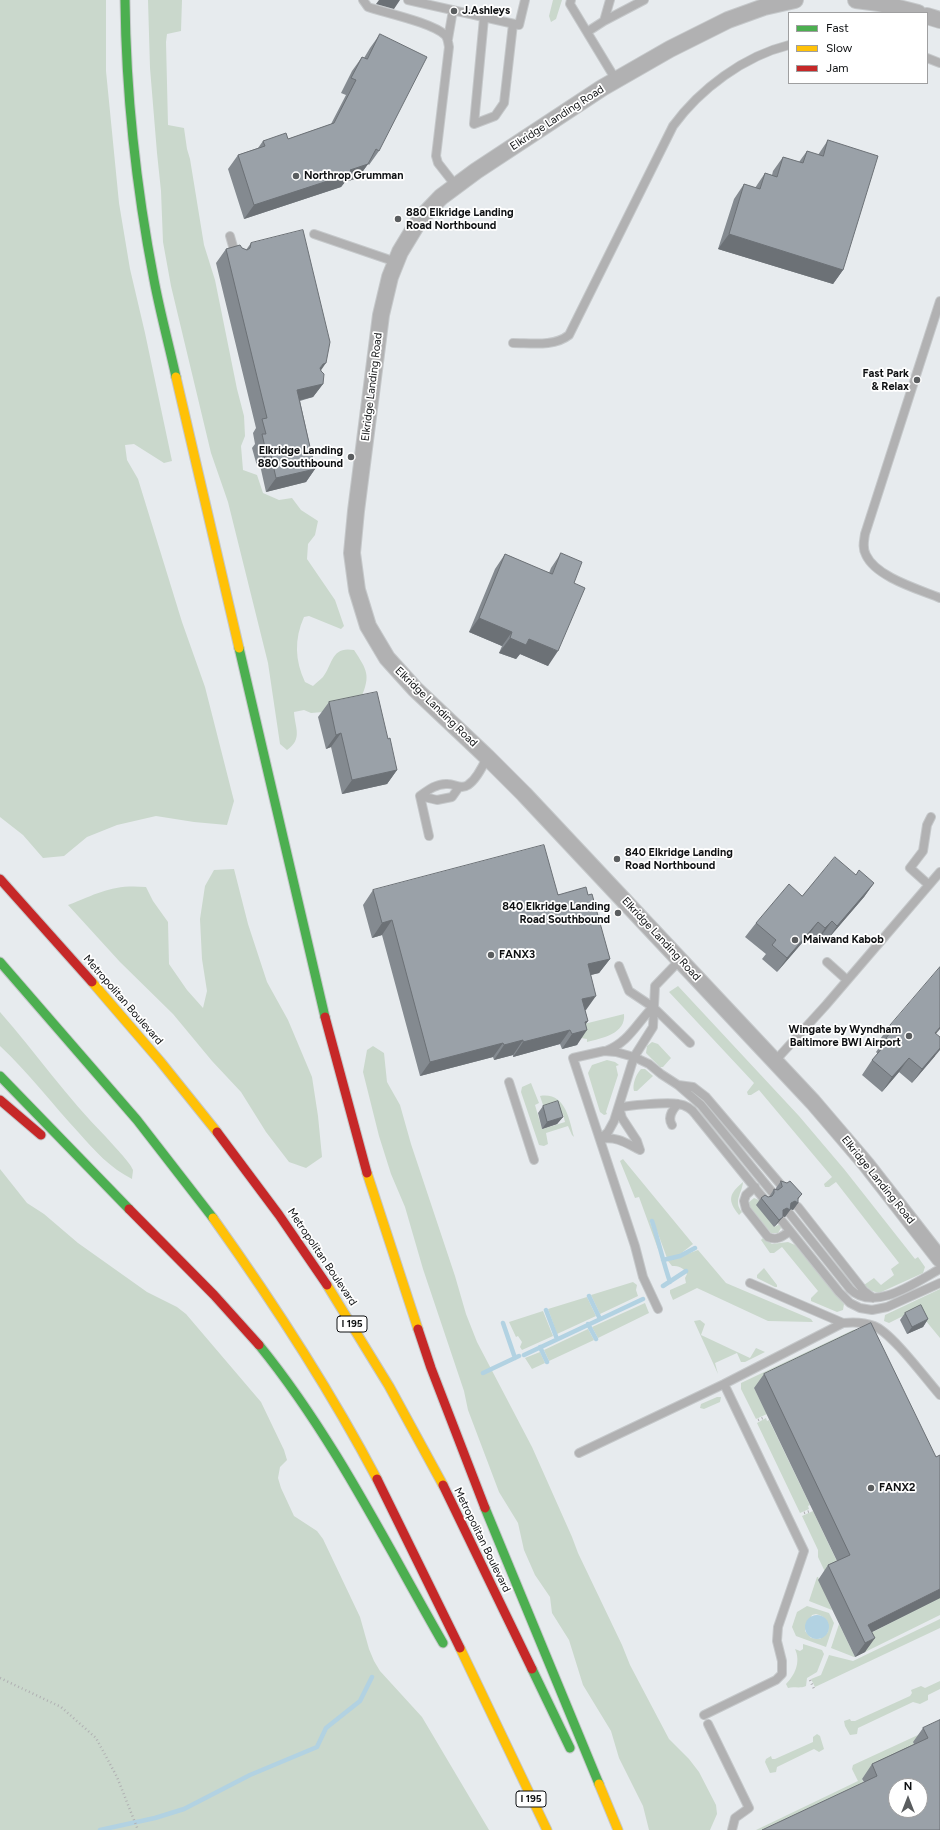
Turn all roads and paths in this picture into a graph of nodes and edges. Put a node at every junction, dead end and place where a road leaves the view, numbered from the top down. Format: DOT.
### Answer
graph roads {
  1 [pos="125,0"];
  2 [pos="364,0"];
  3 [pos="408,0"];
  4 [pos="525,0"];
  5 [pos="571,0"];
  6 [pos="610,0"];
  7 [pos="644,0"];
  8 [pos="795,0"];
  9 [pos="864,0"];
  10 [pos="453,10"];
  11 [pos="914,12"];
  12 [pos="928,16"];
  13 [pos="484,18"];
  14 [pos="940,20"];
  15 [pos="604,21"];
  16 [pos="513,24"];
  17 [pos="587,32"];
  18 [pos="448,39"];
  19 [pos="788,45"];
  20 [pos="928,58"];
  21 [pos="940,62"];
  22 [pos="616,80"];
  23 [pos="456,186"];
  24 [pos="314,234"];
  25 [pos="230,236"];
  26 [pos="236,258"];
  27 [pos="396,262"];
  28 [pos="940,301"];
  29 [pos="513,343"];
  30 [pos="940,598"];
  31 [pos="487,757"];
  32 [pos="459,787"];
  33 [pos="420,796"];
  34 [pos="931,817"];
  35 [pos="429,836"];
  36 [pos="940,872"];
  37 [pos="0,878"];
  38 [pos="929,885"];
  39 [pos="680,960"];
  40 [pos="0,962"];
  41 [pos="827,962"];
  42 [pos="619,966"];
  43 [pos="847,980"];
  44 [pos="653,1007"];
  45 [pos="690,1044"];
  46 [pos="604,1051"];
  47 [pos="634,1057"];
  48 [pos="775,1061"];
  49 [pos="0,1076"];
  50 [pos="509,1082"];
  51 [pos="678,1085"];
  52 [pos="0,1100"];
  53 [pos="678,1104"];
  54 [pos="619,1108"];
  55 [pos="672,1125"];
  56 [pos="600,1139"];
  57 [pos="534,1160"];
  58 [pos="781,1185"];
  59 [pos="755,1187"];
  60 [pos="772,1192"];
  61 [pos="117,1196"];
  62 [pos="764,1199"];
  63 [pos="798,1207"];
  64 [pos="790,1214"];
  65 [pos="782,1221"];
  66 [pos="790,1231"];
  67 [pos="940,1259"];
  68 [pos="940,1269"];
  69 [pos="750,1283"];
  70 [pos="940,1283"];
  71 [pos="874,1299"];
  72 [pos="658,1309"];
  73 [pos="843,1324"];
  74 [pos="724,1384"];
  75 [pos="940,1395"];
  76 [pos="765,1417"];
  77 [pos="758,1420"];
  78 [pos="579,1453"];
  79 [pos="810,1511"];
  80 [pos="804,1513"];
  81 [pos="446,1648"];
  82 [pos="0,1678"];
  83 [pos="810,1680"];
  84 [pos="466,1682"];
  85 [pos="815,1691"];
  86 [pos="704,1715"];
  87 [pos="708,1724"];
  88 [pos="575,1758"];
  89 [pos="516,1768"];
  90 [pos="599,1808"];
  91 [pos="138,1830"];
  92 [pos="546,1830"];
  93 [pos="609,1830"];
  94 [pos="618,1830"];
  95 [pos="732,1830"];
  1 -- 94 [label="highway"];
  2 -- 18 [label="lane"];
  3 -- 10 [label="lane"];
  4 -- 16 [label="lane"];
  5 -- 17 [label="lane"];
  6 -- 15 [label="lane"];
  7 -- 15 [label="lane"];
  8 -- 22 [label="street, Elkridge Landing Road"];
  9 -- 11 [label="street"];
  10 -- 13 [label="lane"];
  10 -- 18 [label="lane"];
  12 -- 14 [label="street"];
  13 -- 16 [label="lane"];
  13 -- 16 [label="lane"];
  15 -- 17 [label="lane"];
  17 -- 22 [label="lane"];
  18 -- 23 [label="lane"];
  19 -- 29 [label="lane"];
  20 -- 21 [label="lane"];
  22 -- 23 [label="street, Elkridge Landing Road"];
  23 -- 27 [label="street, Elkridge Landing Road"];
  24 -- 27 [label="lane"];
  25 -- 26 [label="lane"];
  27 -- 31 [label="street, Elkridge Landing Road"];
  28 -- 30 [label="lane"];
  31 -- 32 [label="lane"];
  31 -- 39 [label="street, Elkridge Landing Road"];
  32 -- 33 [label="lane"];
  32 -- 33 [label="lane"];
  33 -- 35 [label="lane"];
  34 -- 38 [label="lane"];
  36 -- 38 [label="lane"];
  37 -- 88 [label="highway, Metropolitan Boulevard / I 195"];
  38 -- 43 [label="lane"];
  39 -- 44 [label="lane"];
  39 -- 48 [label="street, Elkridge Landing Road"];
  40 -- 89 [label="highway, I 195"];
  41 -- 43 [label="lane"];
  42 -- 44 [label="lane"];
  43 -- 48 [label="lane"];
  44 -- 45 [label="lane"];
  44 -- 46 [label="lane"];
  44 -- 47 [label="lane"];
  46 -- 47 [label="lane"];
  46 -- 56 [label="lane"];
  47 -- 51 [label="lane"];
  47 -- 54 [label="lane"];
  48 -- 67 [label="street, Elkridge Landing Road"];
  49 -- 61 [label="highway"];
  50 -- 57 [label="lane"];
  51 -- 58 [label="lane"];
  51 -- 60 [label="lane"];
  52 -- 61 [label="highway"];
  53 -- 54 [label="lane"];
  53 -- 55 [label="lane"];
  53 -- 59 [label="lane"];
  54 -- 56 [label="lane"];
  54 -- 56 [label="lane"];
  56 -- 72 [label="lane"];
  59 -- 62 [label="lane"];
  59 -- 66 [label="lane"];
  61 -- 81 [label="highway"];
  63 -- 71 [label="lane"];
  64 -- 71 [label="lane"];
  65 -- 66 [label="lane"];
  66 -- 70 [label="lane"];
  68 -- 71 [label="lane"];
  69 -- 73 [label="lane"];
  73 -- 74 [label="lane"];
  73 -- 75 [label="lane"];
  74 -- 78 [label="lane"];
  74 -- 86 [label="lane"];
  76 -- 77 [label="path"];
  79 -- 80 [label="path"];
  82 -- 91 [label="path"];
  83 -- 85 [label="path"];
  84 -- 89 [label="highway"];
  87 -- 95 [label="lane"];
  89 -- 92 [label="highway, I 195"];
  90 -- 93 [label="highway"];
}
